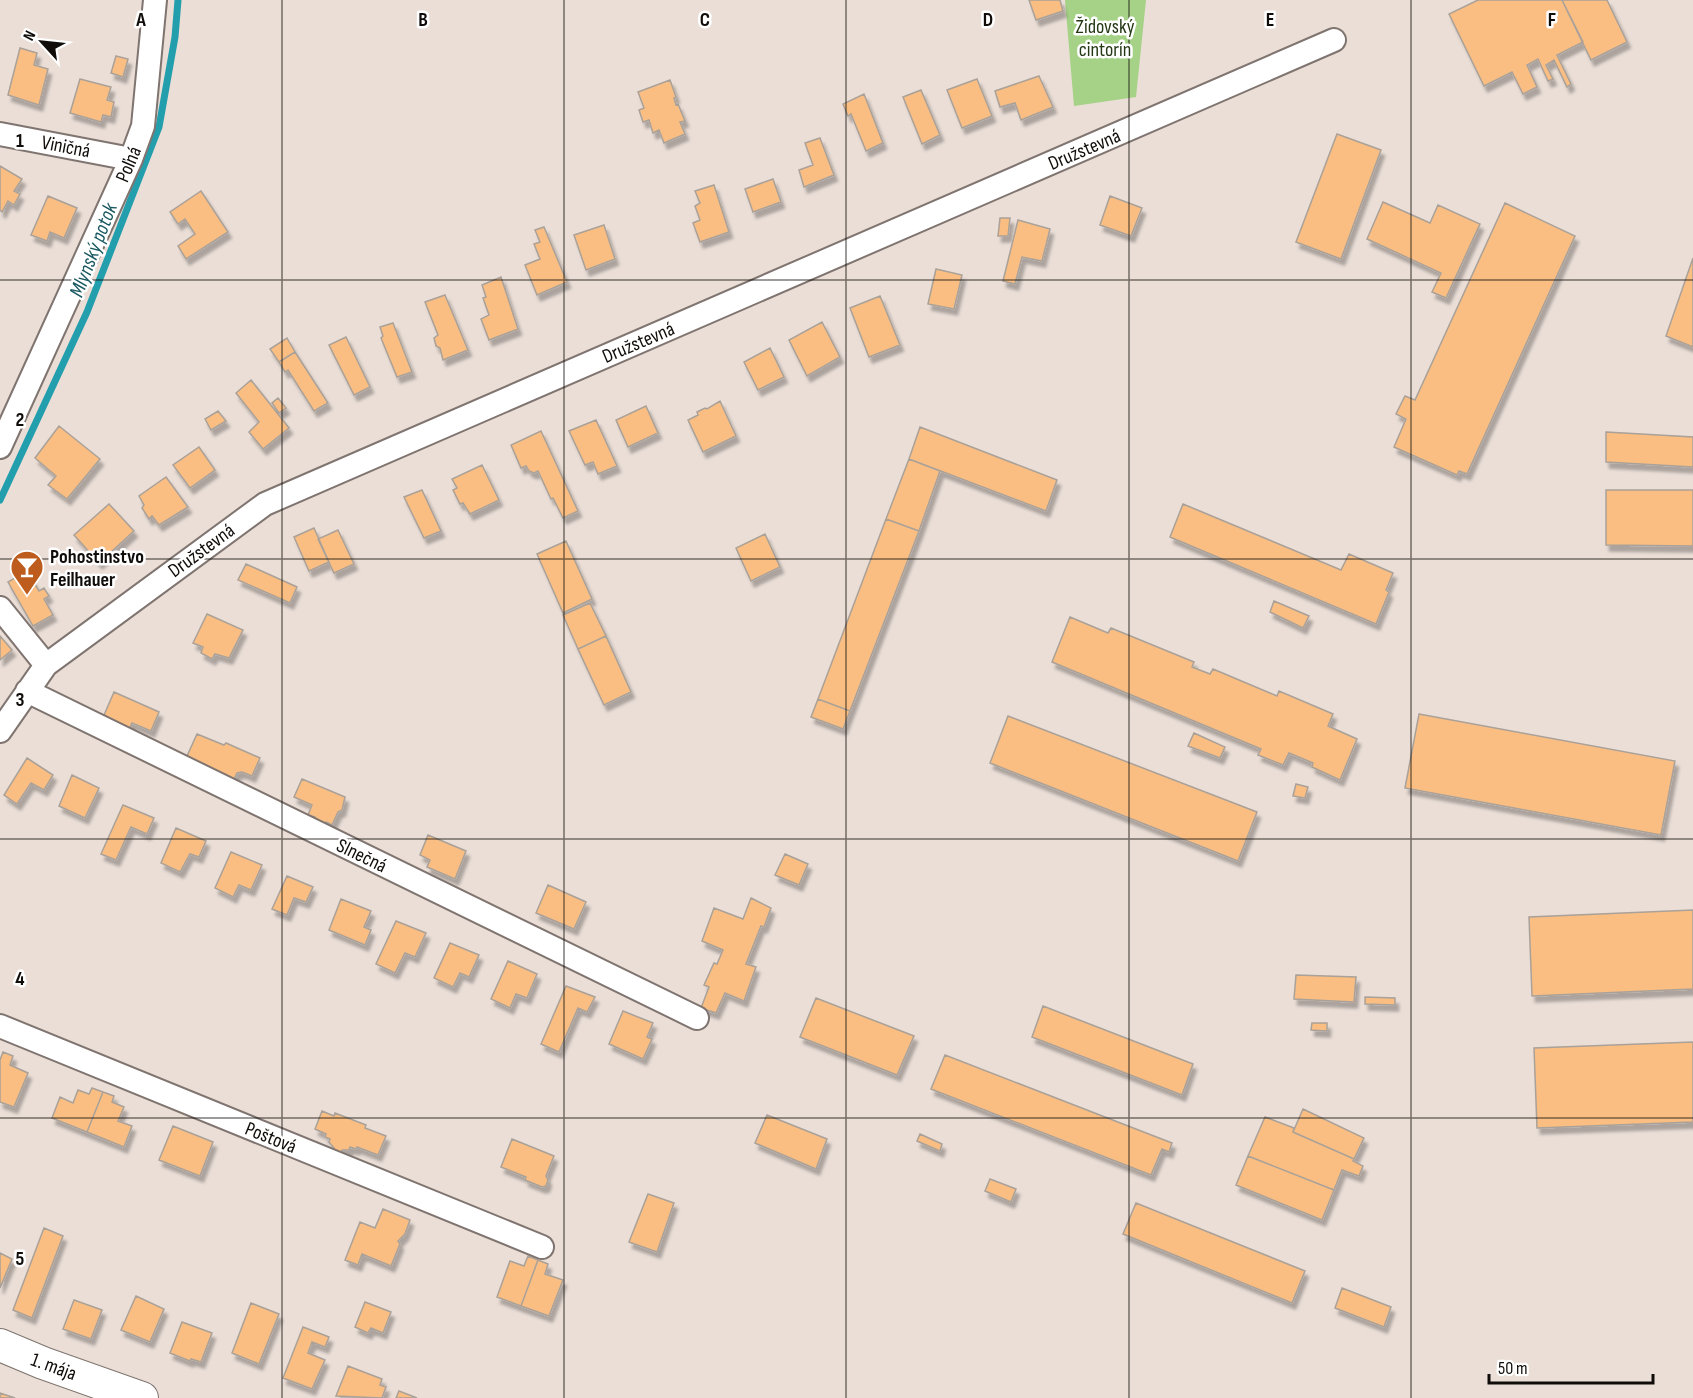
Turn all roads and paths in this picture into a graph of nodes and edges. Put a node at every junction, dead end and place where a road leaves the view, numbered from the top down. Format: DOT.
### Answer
graph roads {
  1 [pos="155,0"];
  2 [pos="1334,40"];
  3 [pos="0,134"];
  4 [pos="131,159"];
  5 [pos="7,413"];
  6 [pos="0,447"];
  7 [pos="0,608"];
  8 [pos="46,665"];
  9 [pos="27,692"];
  10 [pos="0,731"];
  11 [pos="697,1018"];
  12 [pos="0,1026"];
  13 [pos="542,1247"];
  14 [pos="0,1345"];
  15 [pos="142,1398"];
  1 -- 4 [label="street, Poľná"];
  2 -- 8 [label="street, Družstevná"];
  3 -- 4 [label="street, Viničná"];
  4 -- 5 [label="street, Poľná"];
  5 -- 6 [label="street, Poľná"];
  7 -- 8 [label="street"];
  8 -- 9 [label="street, Družstevná"];
  9 -- 10 [label="street, Družstevná"];
  9 -- 11 [label="street, Slnečná"];
  12 -- 13 [label="street, Poštová"];
  14 -- 15 [label="street, 1. mája"];
}
